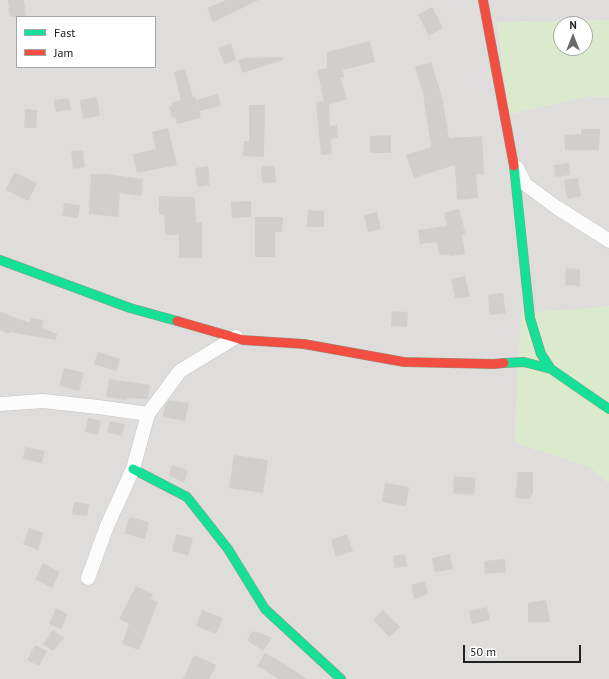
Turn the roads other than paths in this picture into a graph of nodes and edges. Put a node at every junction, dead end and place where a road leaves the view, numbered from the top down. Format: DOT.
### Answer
graph roads {
  1 [pos="482,0"];
  2 [pos="514,162"];
  3 [pos="609,241"];
  4 [pos="0,260"];
  5 [pos="236,337"];
  6 [pos="551,370"];
  7 [pos="0,404"];
  8 [pos="609,409"];
  9 [pos="148,414"];
  10 [pos="133,469"];
  11 [pos="88,578"];
  12 [pos="341,679"];
  1 -- 2 [label="street"];
  2 -- 3 [label="street"];
  2 -- 6 [label="street"];
  4 -- 5 [label="street"];
  5 -- 6 [label="street"];
  5 -- 9 [label="street"];
  6 -- 8 [label="street"];
  7 -- 9 [label="street"];
  9 -- 10 [label="street"];
  10 -- 11 [label="street"];
  10 -- 12 [label="street"];
}
